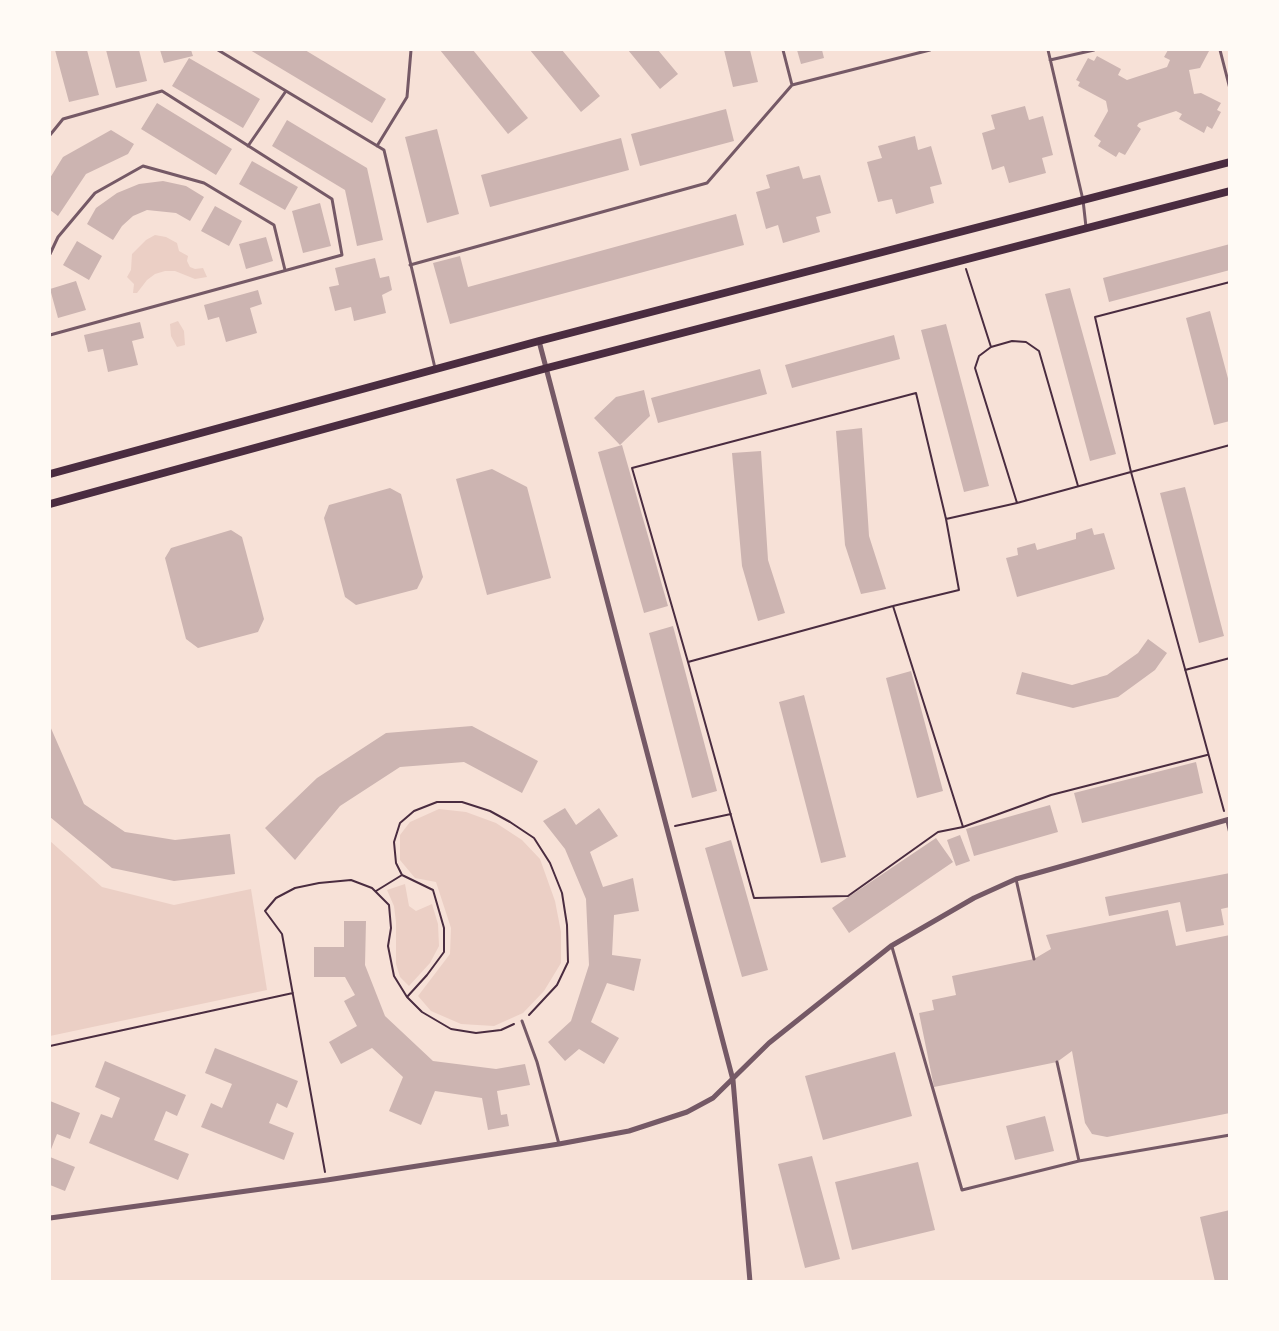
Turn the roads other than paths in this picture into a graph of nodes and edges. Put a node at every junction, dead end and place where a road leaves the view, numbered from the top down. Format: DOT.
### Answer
graph roads {
  1 [pos="218,50"];
  2 [pos="411,50"];
  3 [pos="783,50"];
  4 [pos="930,50"];
  5 [pos="1047,50"];
  6 [pos="1094,50"];
  7 [pos="1220,50"];
  8 [pos="1050,60"];
  9 [pos="792,85"];
  10 [pos="1230,88"];
  11 [pos="286,91"];
  12 [pos="50,135"];
  13 [pos="248,146"];
  14 [pos="377,146"];
  15 [pos="1230,162"];
  16 [pos="1230,191"];
  17 [pos="1083,200"];
  18 [pos="1086,228"];
  19 [pos="50,254"];
  20 [pos="410,265"];
  21 [pos="285,271"];
  22 [pos="50,335"];
  23 [pos="539,341"];
  24 [pos="547,368"];
  25 [pos="435,369"];
  26 [pos="50,474"];
  27 [pos="50,504"];
  28 [pos="1228,819"];
  29 [pos="1230,834"];
  30 [pos="1016,879"];
  31 [pos="891,945"];
  32 [pos="1034,959"];
  33 [pos="522,1021"];
  34 [pos="1057,1062"];
  35 [pos="733,1080"];
  36 [pos="1230,1135"];
  37 [pos="559,1144"];
  38 [pos="1079,1161"];
  39 [pos="50,1218"];
  40 [pos="750,1281"];
  1 -- 11 [label="lane"];
  2 -- 14 [label="lane"];
  3 -- 9 [label="lane"];
  4 -- 9 [label="lane"];
  5 -- 8 [label="lane"];
  6 -- 8 [label="lane"];
  7 -- 10 [label="lane"];
  8 -- 17 [label="lane"];
  9 -- 20 [label="lane"];
  11 -- 13 [label="lane"];
  11 -- 14 [label="lane"];
  12 -- 13 [label="lane"];
  13 -- 21 [label="lane"];
  14 -- 20 [label="lane"];
  15 -- 17 [label="main road"];
  16 -- 18 [label="main road"];
  17 -- 18 [label="lane"];
  17 -- 23 [label="main road"];
  18 -- 24 [label="main road"];
  19 -- 21 [label="lane"];
  20 -- 25 [label="lane"];
  21 -- 22 [label="lane"];
  23 -- 24 [label="street"];
  23 -- 25 [label="main road"];
  24 -- 27 [label="main road"];
  24 -- 35 [label="street"];
  25 -- 26 [label="main road"];
  28 -- 29 [label="lane"];
  28 -- 30 [label="street"];
  30 -- 31 [label="street"];
  30 -- 32 [label="lane"];
  31 -- 35 [label="street"];
  31 -- 38 [label="lane"];
  33 -- 37 [label="lane"];
  34 -- 38 [label="lane"];
  35 -- 37 [label="street"];
  35 -- 40 [label="street"];
  36 -- 38 [label="lane"];
  37 -- 39 [label="street"];
}
